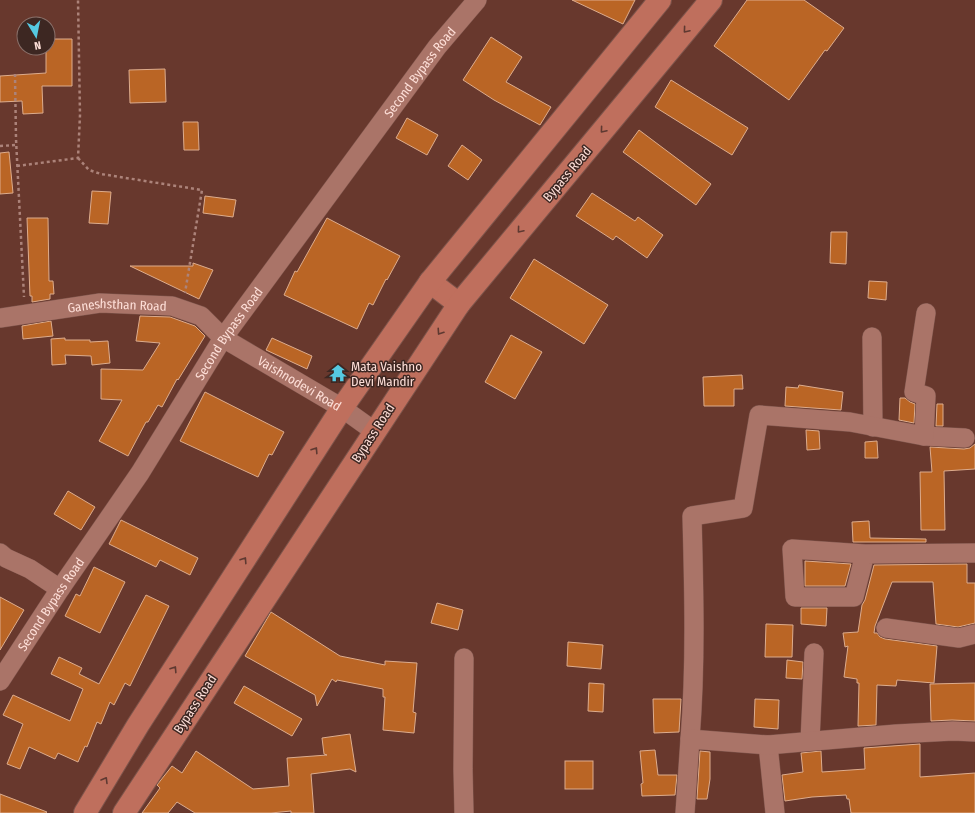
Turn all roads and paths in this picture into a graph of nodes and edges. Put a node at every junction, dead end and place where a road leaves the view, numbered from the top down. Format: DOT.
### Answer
graph roads {
  1 [pos="78,0"];
  2 [pos="477,0"];
  3 [pos="660,0"];
  4 [pos="711,0"];
  5 [pos="15,74"];
  6 [pos="0,146"];
  7 [pos="16,146"];
  8 [pos="78,158"];
  9 [pos="17,166"];
  10 [pos="430,282"];
  11 [pos="458,304"];
  12 [pos="182,309"];
  13 [pos="926,313"];
  14 [pos="25,315"];
  15 [pos="0,318"];
  16 [pos="872,337"];
  17 [pos="223,338"];
  18 [pos="342,408"];
  19 [pos="873,427"];
  20 [pos="374,431"];
  21 [pos="924,436"];
  22 [pos="965,438"];
  23 [pos="0,553"];
  24 [pos="975,553"];
  25 [pos="865,554"];
  26 [pos="60,589"];
  27 [pos="886,628"];
  28 [pos="975,634"];
  29 [pos="814,653"];
  30 [pos="464,658"];
  31 [pos="0,681"];
  32 [pos="975,732"];
  33 [pos="690,739"];
  34 [pos="810,741"];
  35 [pos="768,745"];
  36 [pos="86,813"];
  37 [pos="124,813"];
  38 [pos="464,813"];
  39 [pos="685,813"];
  40 [pos="775,813"];
  1 -- 8 [label="path"];
  2 -- 17 [label="street, Second Bypass Road"];
  3 -- 10 [label="main road"];
  4 -- 11 [label="main road, Bypass Road, one-way"];
  5 -- 7 [label="path"];
  6 -- 7 [label="path"];
  7 -- 9 [label="path"];
  8 -- 9 [label="path"];
  8 -- 12 [label="path"];
  9 -- 14 [label="path"];
  10 -- 11 [label="main road"];
  10 -- 18 [label="main road"];
  11 -- 20 [label="main road, Bypass Road, one-way"];
  12 -- 14 [label="street, Ganeshsthan Road"];
  12 -- 17 [label="street, Ganeshsthan Road"];
  13 -- 21 [label="street"];
  14 -- 15 [label="street, Ganeshsthan Road"];
  16 -- 19 [label="street"];
  17 -- 18 [label="street, Vaishnodevi Road"];
  17 -- 26 [label="street, Second Bypass Road"];
  18 -- 20 [label="street, Vaishnodevi Road"];
  36 -- 18 [label="main road, one-way"];
  19 -- 21 [label="street"];
  19 -- 33 [label="street"];
  20 -- 37 [label="main road, Bypass Road"];
  21 -- 22 [label="street"];
  23 -- 26 [label="street"];
  24 -- 25 [label="street"];
  26 -- 31 [label="street, Second Bypass Road"];
  27 -- 28 [label="street"];
  29 -- 34 [label="street"];
  30 -- 38 [label="street"];
  32 -- 34 [label="street"];
  33 -- 35 [label="street"];
  33 -- 39 [label="street"];
  34 -- 35 [label="street"];
  35 -- 40 [label="street"];
}
